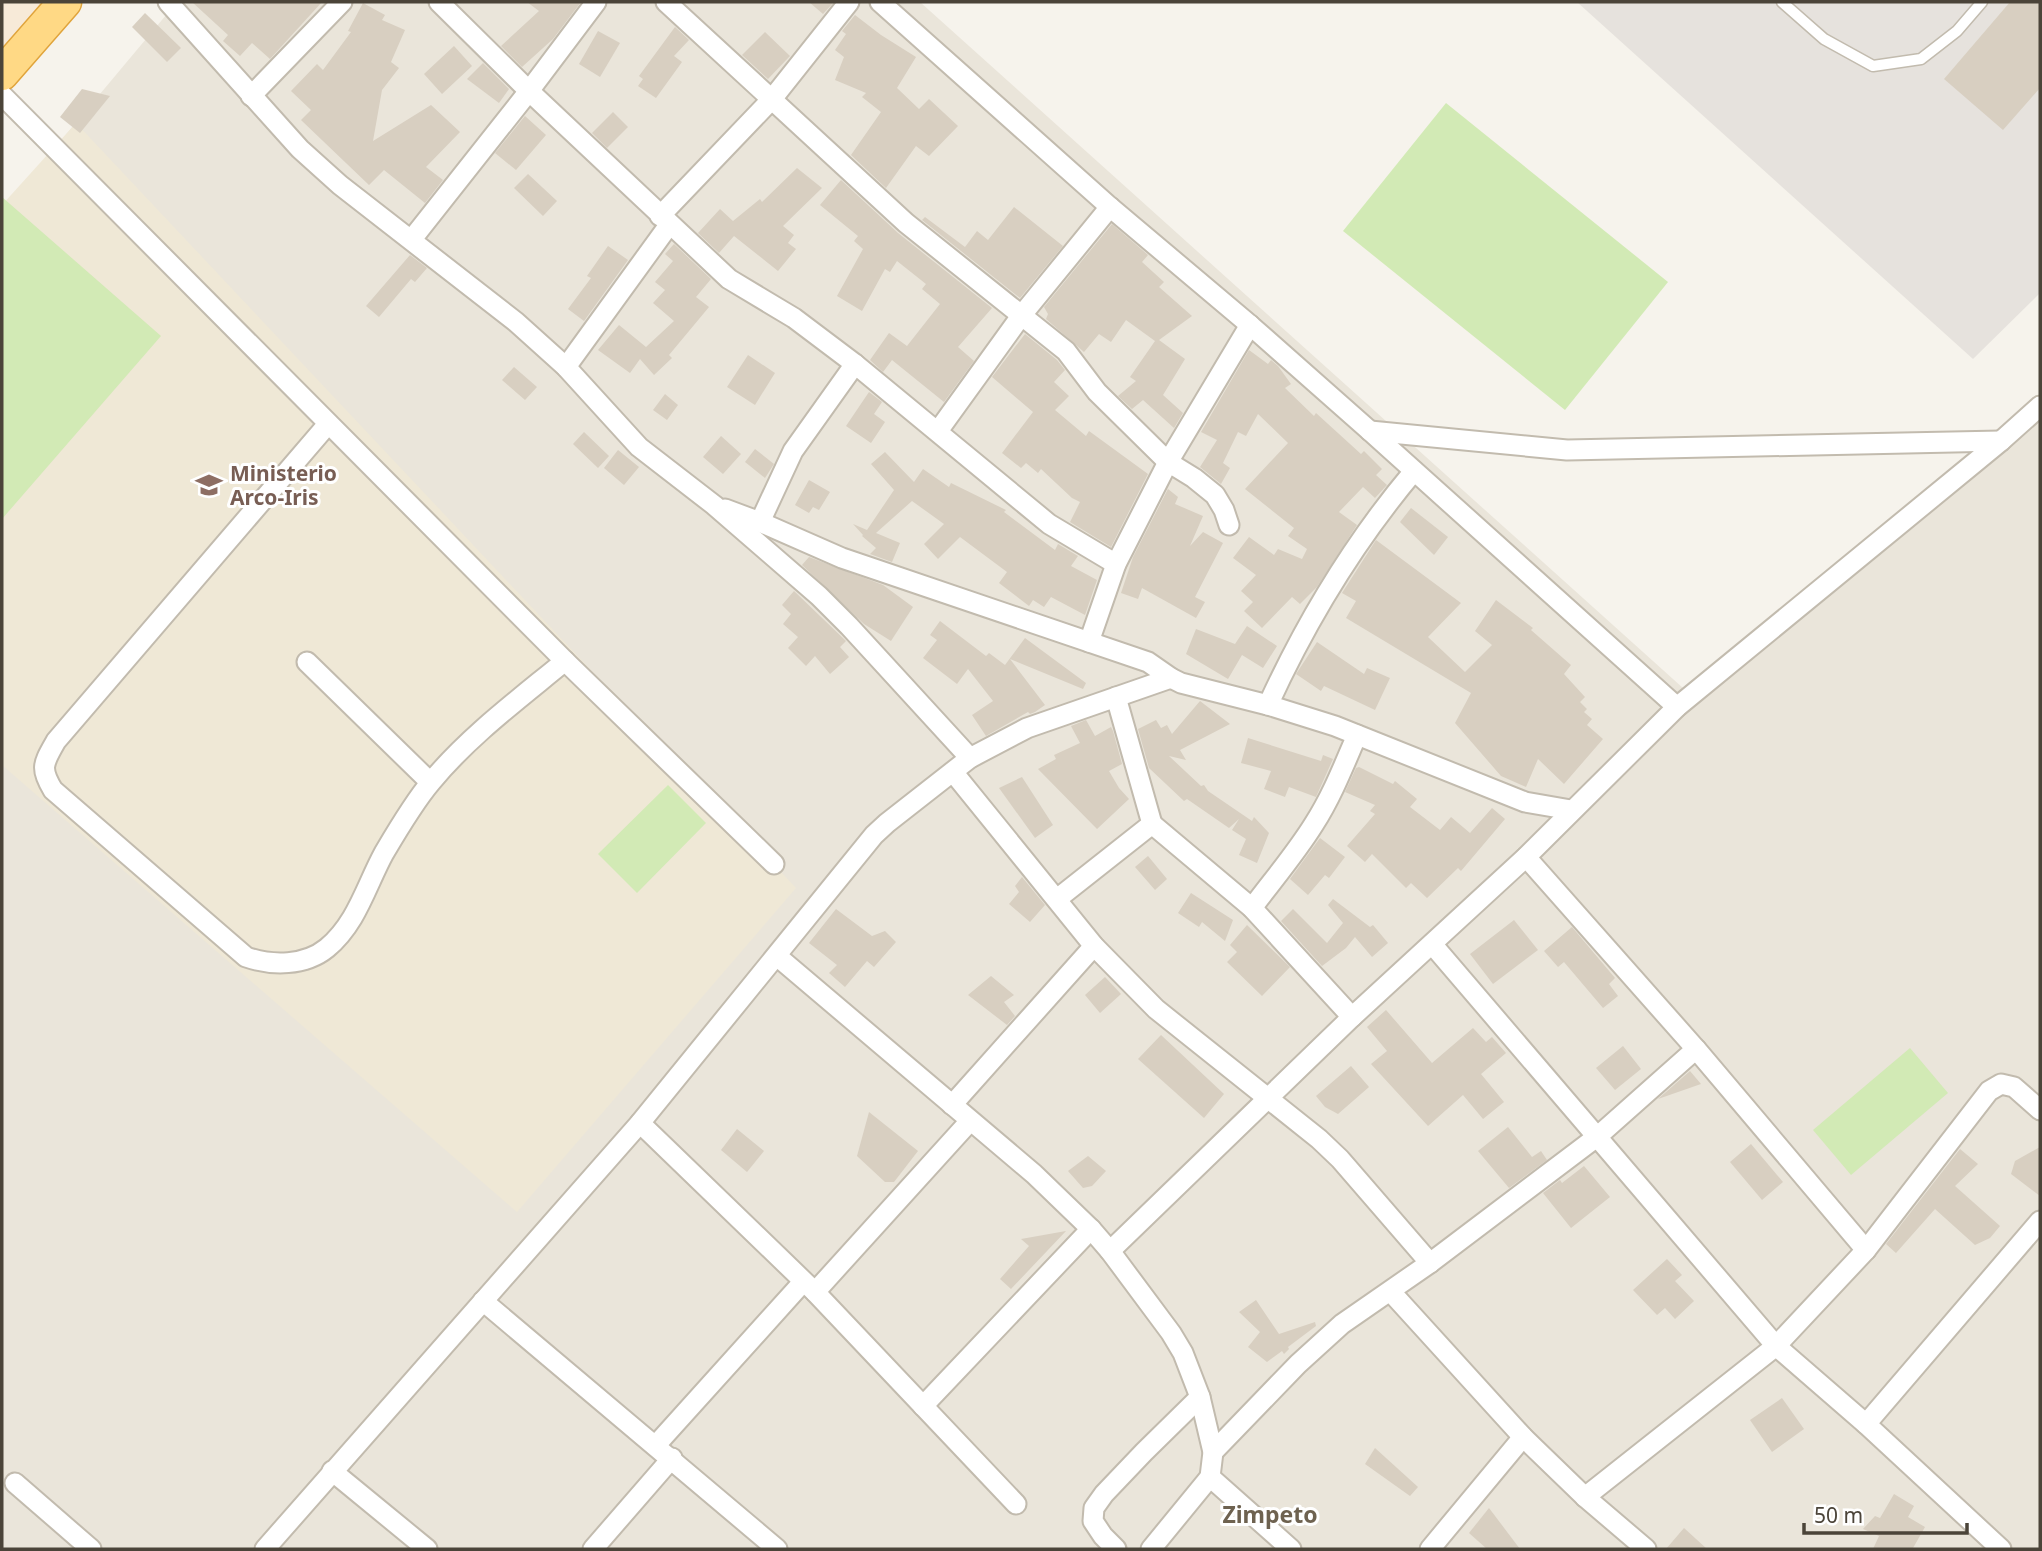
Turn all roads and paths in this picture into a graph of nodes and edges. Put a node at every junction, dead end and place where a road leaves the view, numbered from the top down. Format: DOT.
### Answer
graph roads {
  1 [pos="65,2"];
  2 [pos="168,2"];
  3 [pos="342,2"];
  4 [pos="439,2"];
  5 [pos="596,2"];
  6 [pos="666,2"];
  7 [pos="849,2"];
  8 [pos="880,2"];
  9 [pos="1782,2"];
  10 [pos="1982,2"];
  11 [pos="2,74"];
  12 [pos="529,91"];
  13 [pos="2,95"];
  14 [pos="251,96"];
  15 [pos="772,99"];
  16 [pos="1110,207"];
  17 [pos="664,220"];
  18 [pos="412,239"];
  19 [pos="1021,316"];
  20 [pos="1250,325"];
  21 [pos="855,364"];
  22 [pos="566,367"];
  23 [pos="2040,405"];
  24 [pos="328,424"];
  25 [pos="938,431"];
  26 [pos="1370,431"];
  27 [pos="2001,441"];
  28 [pos="1168,462"];
  29 [pos="1414,471"];
  30 [pos="714,505"];
  31 [pos="761,522"];
  32 [pos="1229,525"];
  33 [pos="1116,564"];
  34 [pos="1089,642"];
  35 [pos="565,661"];
  36 [pos="307,663"];
  37 [pos="1171,678"];
  38 [pos="1116,697"];
  39 [pos="1268,705"];
  40 [pos="1677,707"];
  41 [pos="1357,735"];
  42 [pos="971,758"];
  43 [pos="953,772"];
  44 [pos="430,782"];
  45 [pos="1572,810"];
  46 [pos="1152,824"];
  47 [pos="1526,857"];
  48 [pos="774,864"];
  49 [pos="1056,899"];
  50 [pos="1252,908"];
  51 [pos="1432,944"];
  52 [pos="1094,946"];
  53 [pos="778,957"];
  54 [pos="1352,1017"];
  55 [pos="1696,1049"];
  56 [pos="1267,1099"];
  57 [pos="952,1105"];
  58 [pos="2040,1110"];
  59 [pos="970,1121"];
  60 [pos="640,1123"];
  61 [pos="1598,1136"];
  62 [pos="2040,1221"];
  63 [pos="1091,1229"];
  64 [pos="1866,1250"];
  65 [pos="1110,1251"];
  66 [pos="1430,1263"];
  67 [pos="809,1287"];
  68 [pos="1391,1292"];
  69 [pos="483,1301"];
  70 [pos="1776,1346"];
  71 [pos="1200,1397"];
  72 [pos="923,1406"];
  73 [pos="1866,1424"];
  74 [pos="1523,1437"];
  75 [pos="656,1445"];
  76 [pos="1213,1452"];
  77 [pos="672,1458"];
  78 [pos="332,1471"];
  79 [pos="1210,1477"];
  80 [pos="15,1483"];
  81 [pos="1585,1497"];
  82 [pos="1016,1504"];
  83 [pos="92,1549"];
  84 [pos="265,1549"];
  85 [pos="427,1549"];
  86 [pos="593,1549"];
  87 [pos="777,1549"];
  88 [pos="1116,1549"];
  89 [pos="1151,1549"];
  90 [pos="1291,1549"];
  91 [pos="1430,1549"];
  92 [pos="1646,1549"];
  93 [pos="2001,1549"];
  1 -- 11 [label="highway"];
  2 -- 14 [label="street"];
  3 -- 14 [label="street"];
  4 -- 12 [label="street"];
  5 -- 12 [label="street"];
  6 -- 15 [label="street"];
  7 -- 15 [label="street"];
  8 -- 16 [label="street"];
  9 -- 10 [label="lane"];
  12 -- 17 [label="street"];
  12 -- 18 [label="street"];
  13 -- 24 [label="street"];
  14 -- 18 [label="street"];
  15 -- 17 [label="street"];
  15 -- 19 [label="street"];
  16 -- 19 [label="street"];
  16 -- 20 [label="street"];
  17 -- 21 [label="street"];
  17 -- 22 [label="street"];
  18 -- 22 [label="street"];
  19 -- 25 [label="street"];
  19 -- 28 [label="street"];
  20 -- 26 [label="street"];
  20 -- 28 [label="street"];
  21 -- 25 [label="street"];
  21 -- 31 [label="street"];
  22 -- 30 [label="street"];
  23 -- 27 [label="street"];
  24 -- 35 [label="street"];
  24 -- 44 [label="street"];
  25 -- 33 [label="street"];
  26 -- 27 [label="street"];
  26 -- 29 [label="street"];
  27 -- 40 [label="street"];
  28 -- 32 [label="street"];
  28 -- 33 [label="street"];
  29 -- 39 [label="street"];
  29 -- 40 [label="street"];
  30 -- 31 [label="street"];
  30 -- 42 [label="street"];
  31 -- 34 [label="street"];
  33 -- 34 [label="street"];
  34 -- 37 [label="street"];
  35 -- 44 [label="street"];
  35 -- 48 [label="street"];
  36 -- 44 [label="street"];
  37 -- 38 [label="street"];
  37 -- 39 [label="street"];
  38 -- 42 [label="street"];
  38 -- 46 [label="street"];
  39 -- 41 [label="street"];
  40 -- 45 [label="street"];
  41 -- 45 [label="street"];
  41 -- 50 [label="street"];
  42 -- 43 [label="street"];
  43 -- 49 [label="street"];
  43 -- 53 [label="street"];
  45 -- 47 [label="street"];
  46 -- 49 [label="street"];
  46 -- 50 [label="street"];
  47 -- 51 [label="street"];
  47 -- 55 [label="street"];
  49 -- 52 [label="street"];
  50 -- 54 [label="street"];
  51 -- 54 [label="street"];
  51 -- 61 [label="street"];
  52 -- 56 [label="street"];
  52 -- 57 [label="street"];
  53 -- 57 [label="street"];
  53 -- 60 [label="street"];
  54 -- 56 [label="street"];
  55 -- 61 [label="street"];
  55 -- 64 [label="street"];
  56 -- 65 [label="street"];
  56 -- 66 [label="street"];
  57 -- 59 [label="street"];
  58 -- 64 [label="street"];
  59 -- 63 [label="street"];
  59 -- 67 [label="street"];
  60 -- 67 [label="street"];
  60 -- 69 [label="street"];
  61 -- 66 [label="street"];
  61 -- 70 [label="street"];
  62 -- 73 [label="street"];
  63 -- 65 [label="street"];
  63 -- 72 [label="street"];
  64 -- 70 [label="street"];
  65 -- 71 [label="street"];
  66 -- 68 [label="street"];
  67 -- 72 [label="street"];
  67 -- 75 [label="street"];
  68 -- 74 [label="street"];
  68 -- 76 [label="street"];
  69 -- 75 [label="street"];
  69 -- 78 [label="street"];
  70 -- 73 [label="street"];
  70 -- 81 [label="street"];
  71 -- 76 [label="street"];
  71 -- 88 [label="street"];
  72 -- 82 [label="street"];
  73 -- 93 [label="street"];
  74 -- 81 [label="street"];
  74 -- 91 [label="street"];
  75 -- 77 [label="street"];
  76 -- 79 [label="street"];
  77 -- 86 [label="street"];
  77 -- 87 [label="street"];
  78 -- 84 [label="street"];
  78 -- 85 [label="street"];
  79 -- 89 [label="street"];
  79 -- 90 [label="street"];
  80 -- 83 [label="street"];
  81 -- 92 [label="street"];
}
